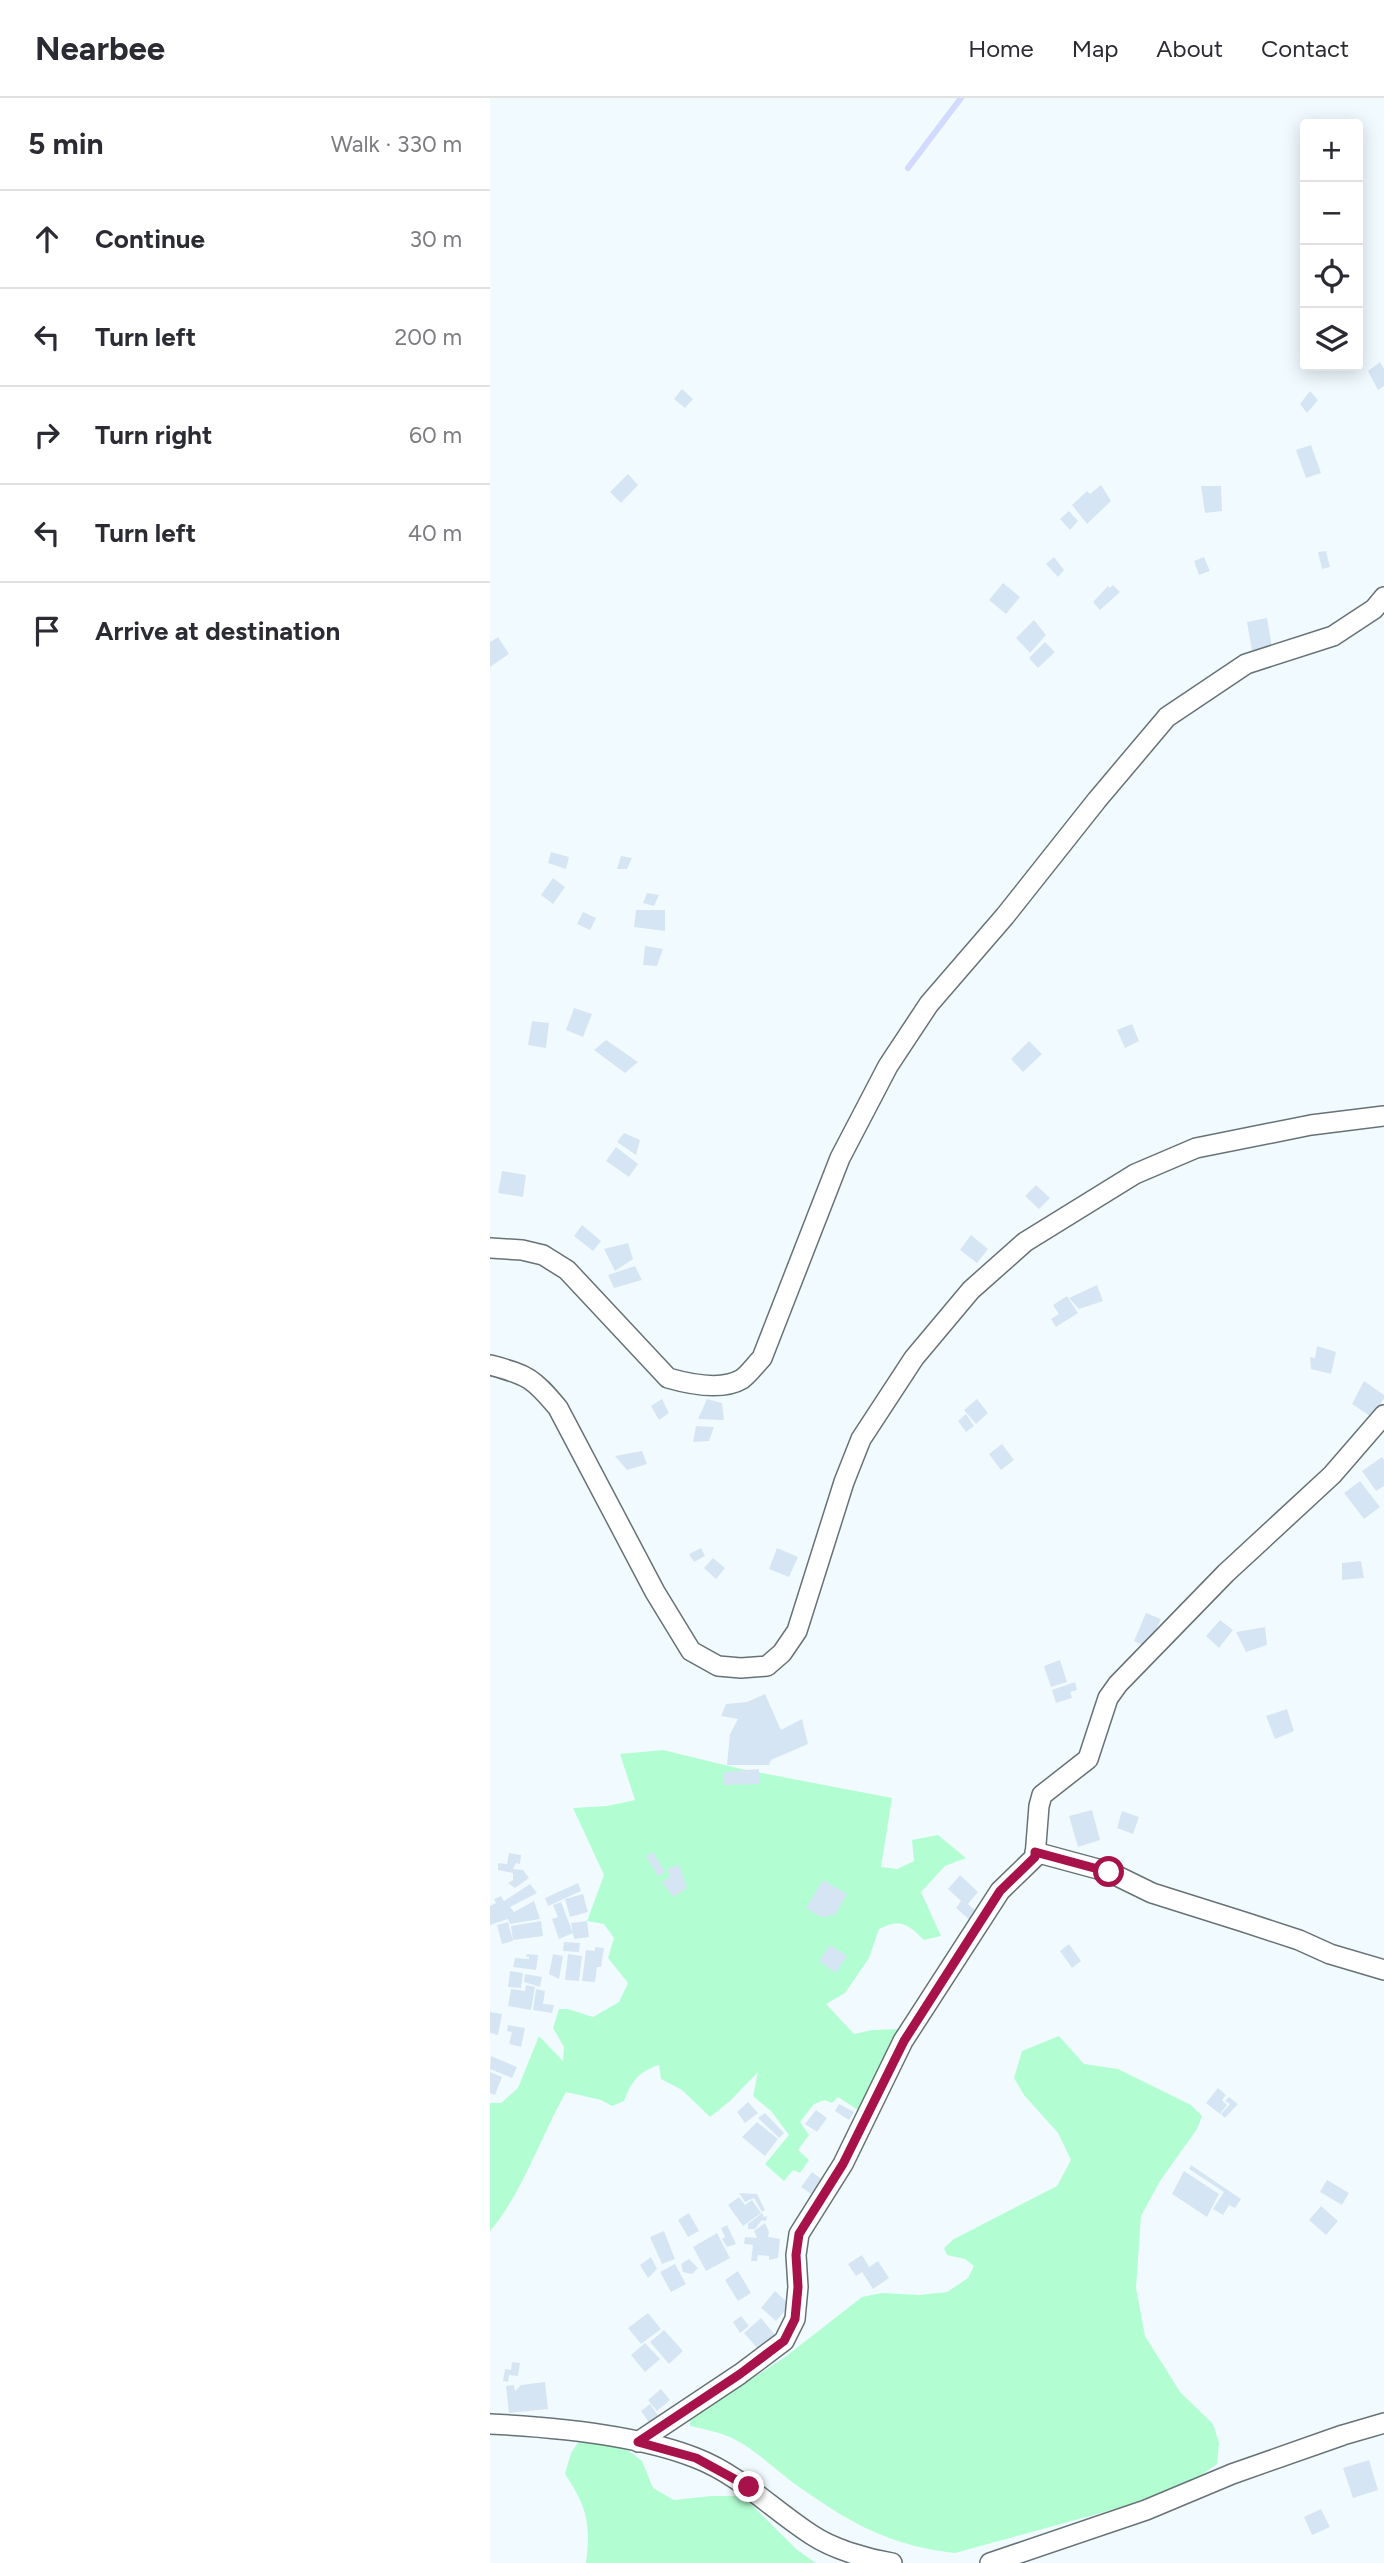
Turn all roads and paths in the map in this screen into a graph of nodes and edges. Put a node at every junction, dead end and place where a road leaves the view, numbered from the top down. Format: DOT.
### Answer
graph roads {
  1 [pos="1384,597"];
  2 [pos="1384,1116"];
  3 [pos="490,1248"];
  4 [pos="490,1365"];
  5 [pos="1384,1415"];
  6 [pos="1035,1852"];
  7 [pos="1384,1970"];
  8 [pos="1384,2423"];
  9 [pos="490,2424"];
  10 [pos="638,2442"];
  11 [pos="998,2562"];
  12 [pos="892,2563"];
  1 -- 3 [label="street"];
  2 -- 4 [label="street"];
  5 -- 6 [label="street"];
  6 -- 7 [label="street"];
  6 -- 10 [label="street"];
  8 -- 11 [label="street"];
  9 -- 10 [label="street"];
  10 -- 12 [label="street"];
}
